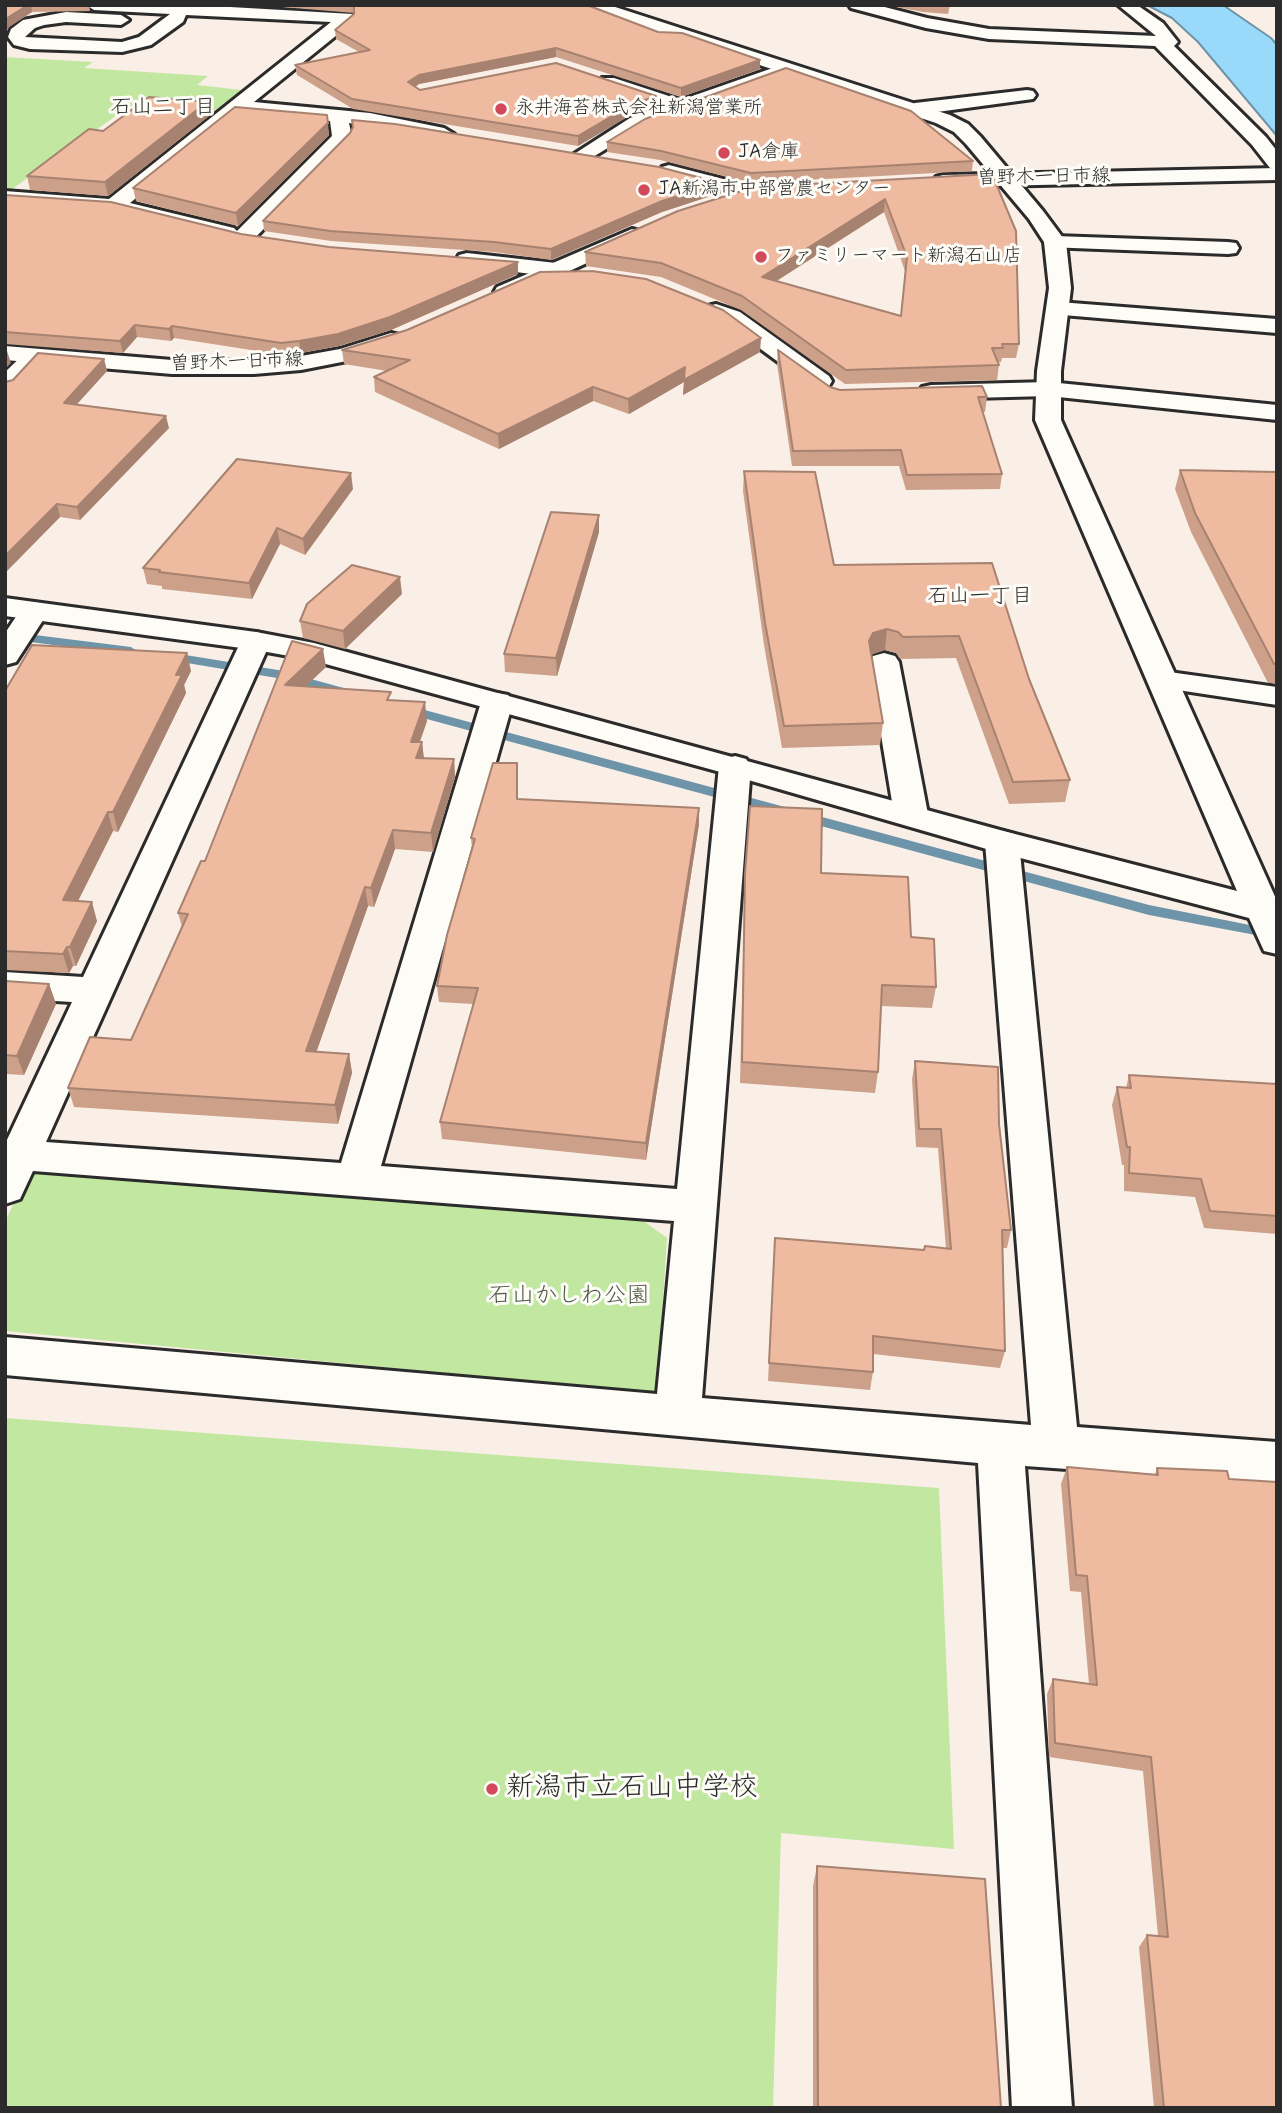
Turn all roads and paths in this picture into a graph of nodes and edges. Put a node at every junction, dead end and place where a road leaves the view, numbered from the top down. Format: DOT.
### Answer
graph roads {
  1 [pos="94,5"];
  2 [pos="201,5"];
  3 [pos="592,5"];
  4 [pos="858,5"];
  5 [pos="1126,5"];
  6 [pos="179,9"];
  7 [pos="135,20"];
  8 [pos="158,32"];
  9 [pos="1161,43"];
  10 [pos="787,68"];
  11 [pos="275,77"];
  12 [pos="594,77"];
  13 [pos="299,87"];
  14 [pos="1027,95"];
  15 [pos="324,97"];
  16 [pos="679,105"];
  17 [pos="238,106"];
  18 [pos="915,109"];
  19 [pos="339,116"];
  20 [pos="370,119"];
  21 [pos="460,136"];
  22 [pos="608,160"];
  23 [pos="647,167"];
  24 [pos="1274,174"];
  25 [pos="1003,178"];
  26 [pos="922,182"];
  27 [pos="776,190"];
  28 [pos="751,192"];
  29 [pos="5,197"];
  30 [pos="715,203"];
  31 [pos="114,205"];
  32 [pos="658,223"];
  33 [pos="243,237"];
  34 [pos="268,241"];
  35 [pos="1055,242"];
  36 [pos="1228,248"];
  37 [pos="439,258"];
  38 [pos="549,273"];
  39 [pos="592,275"];
  40 [pos="482,301"];
  41 [pos="694,301"];
  42 [pos="1059,309"];
  43 [pos="1277,326"];
  44 [pos="411,332"];
  45 [pos="5,353"];
  46 [pos="35,356"];
  47 [pos="5,386"];
  48 [pos="1049,389"];
  49 [pos="909,393"];
  50 [pos="839,395"];
  51 [pos="1277,413"];
  52 [pos="20,609"];
  53 [pos="256,641"];
  54 [pos="5,656"];
  55 [pos="884,662"];
  56 [pos="1162,680"];
  57 [pos="1277,696"];
  58 [pos="498,702"];
  59 [pos="734,765"];
  60 [pos="911,814"];
  61 [pos="1002,842"];
  62 [pos="1272,922"];
  63 [pos="5,985"];
  64 [pos="96,991"];
  65 [pos="13,1172"];
  66 [pos="357,1179"];
  67 [pos="694,1206"];
  68 [pos="5,1356"];
  69 [pos="678,1414"];
  70 [pos="1000,1445"];
  71 [pos="1056,1447"];
  72 [pos="1277,1464"];
  73 [pos="1042,2108"];
  1 -- 6 [label="street"];
  2 -- 6 [label="street"];
  3 -- 10 [label="street"];
  4 -- 9 [label="street"];
  5 -- 9 [label="street"];
  6 -- 7 [label="street"];
  6 -- 8 [label="street"];
  6 -- 11 [label="street"];
  7 -- 8 [label="street"];
  7 -- 8 [label="street"];
  9 -- 24 [label="street"];
  10 -- 16 [label="street"];
  10 -- 18 [label="street"];
  11 -- 13 [label="street"];
  11 -- 17 [label="street"];
  12 -- 16 [label="street"];
  14 -- 18 [label="street"];
  15 -- 20 [label="street"];
  16 -- 22 [label="street"];
  17 -- 19 [label="street"];
  17 -- 31 [label="street"];
  18 -- 25 [label="street"];
  19 -- 20 [label="street"];
  19 -- 33 [label="street"];
  20 -- 21 [label="street"];
  23 -- 28 [label="street"];
  24 -- 25 [label="street, 曽野木一日市線"];
  25 -- 26 [label="street, 曽野木一日市線"];
  25 -- 35 [label="street"];
  27 -- 28 [label="street"];
  28 -- 30 [label="street"];
  29 -- 31 [label="street"];
  31 -- 33 [label="street"];
  32 -- 38 [label="street"];
  33 -- 34 [label="street"];
  35 -- 36 [label="street"];
  35 -- 42 [label="street"];
  37 -- 38 [label="street"];
  38 -- 39 [label="street"];
  38 -- 40 [label="street"];
  41 -- 50 [label="street"];
  42 -- 43 [label="street"];
  42 -- 48 [label="street"];
  44 -- 46 [label="street, 曽野木一日市線"];
  45 -- 46 [label="street, 曽野木一日市線"];
  46 -- 47 [label="street"];
  48 -- 49 [label="street"];
  48 -- 51 [label="street"];
  48 -- 56 [label="street"];
  52 -- 53 [label="street"];
  52 -- 54 [label="street"];
  53 -- 58 [label="street"];
  53 -- 64 [label="street"];
  55 -- 60 [label="street"];
  56 -- 57 [label="street"];
  56 -- 62 [label="street"];
  58 -- 59 [label="street"];
  58 -- 66 [label="street"];
  59 -- 60 [label="street"];
  59 -- 67 [label="street"];
  60 -- 61 [label="street"];
  61 -- 62 [label="street"];
  61 -- 71 [label="street"];
  63 -- 64 [label="street"];
  64 -- 65 [label="street"];
  65 -- 66 [label="street"];
  66 -- 67 [label="street"];
  67 -- 69 [label="street"];
  68 -- 69 [label="street"];
  69 -- 70 [label="street"];
  70 -- 71 [label="street"];
  70 -- 73 [label="street"];
  71 -- 72 [label="street"];
}
